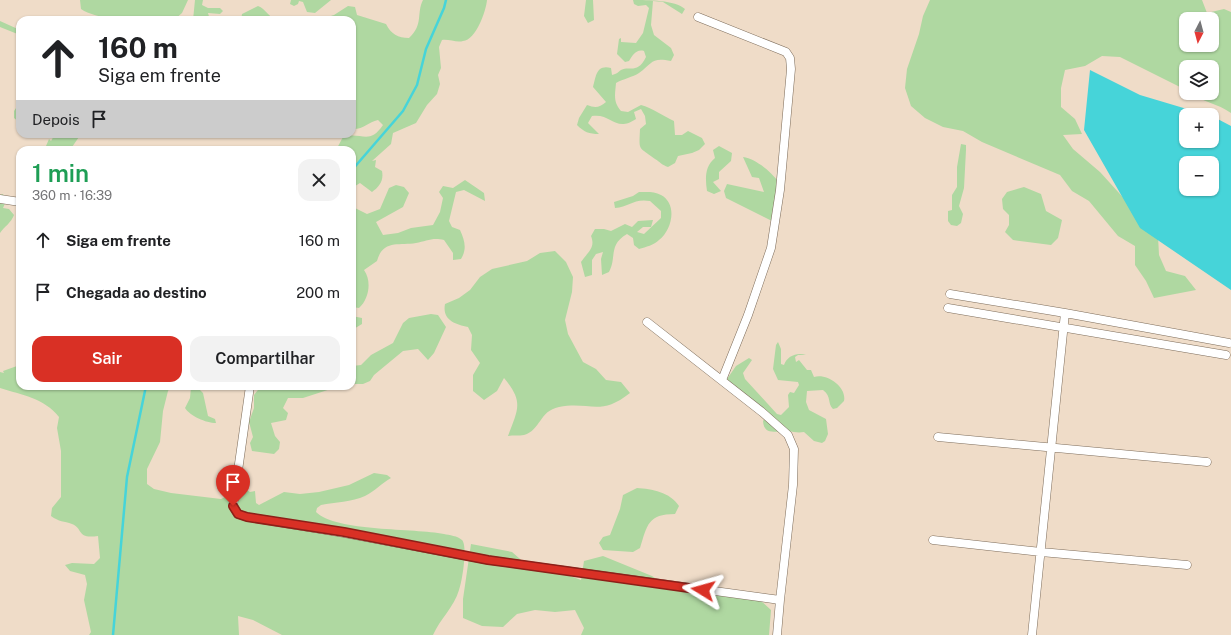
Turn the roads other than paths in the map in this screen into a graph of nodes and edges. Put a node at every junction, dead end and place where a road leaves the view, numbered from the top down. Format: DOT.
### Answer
graph roads {
  1 [pos="698,18"];
  2 [pos="0,199"];
  3 [pos="16,201"];
  4 [pos="950,294"];
  5 [pos="948,308"];
  6 [pos="1065,313"];
  7 [pos="647,322"];
  8 [pos="1063,327"];
  9 [pos="1229,343"];
  10 [pos="1226,355"];
  11 [pos="722,380"];
  12 [pos="249,390"];
  13 [pos="938,437"];
  14 [pos="1050,448"];
  15 [pos="1207,462"];
  16 [pos="933,540"];
  17 [pos="1041,552"];
  18 [pos="1187,565"];
  19 [pos="780,600"];
  20 [pos="777,635"];
  21 [pos="1032,635"];
  1 -- 11 [label="street"];
  2 -- 3 [label="street"];
  4 -- 6 [label="street"];
  5 -- 8 [label="street"];
  6 -- 8 [label="street"];
  6 -- 9 [label="street"];
  7 -- 11 [label="street"];
  8 -- 10 [label="street"];
  8 -- 14 [label="street"];
  11 -- 19 [label="street"];
  12 -- 19 [label="street"];
  13 -- 14 [label="street"];
  14 -- 15 [label="street"];
  14 -- 17 [label="street"];
  16 -- 17 [label="street"];
  17 -- 18 [label="street"];
  17 -- 21 [label="street"];
  19 -- 20 [label="street"];
}
